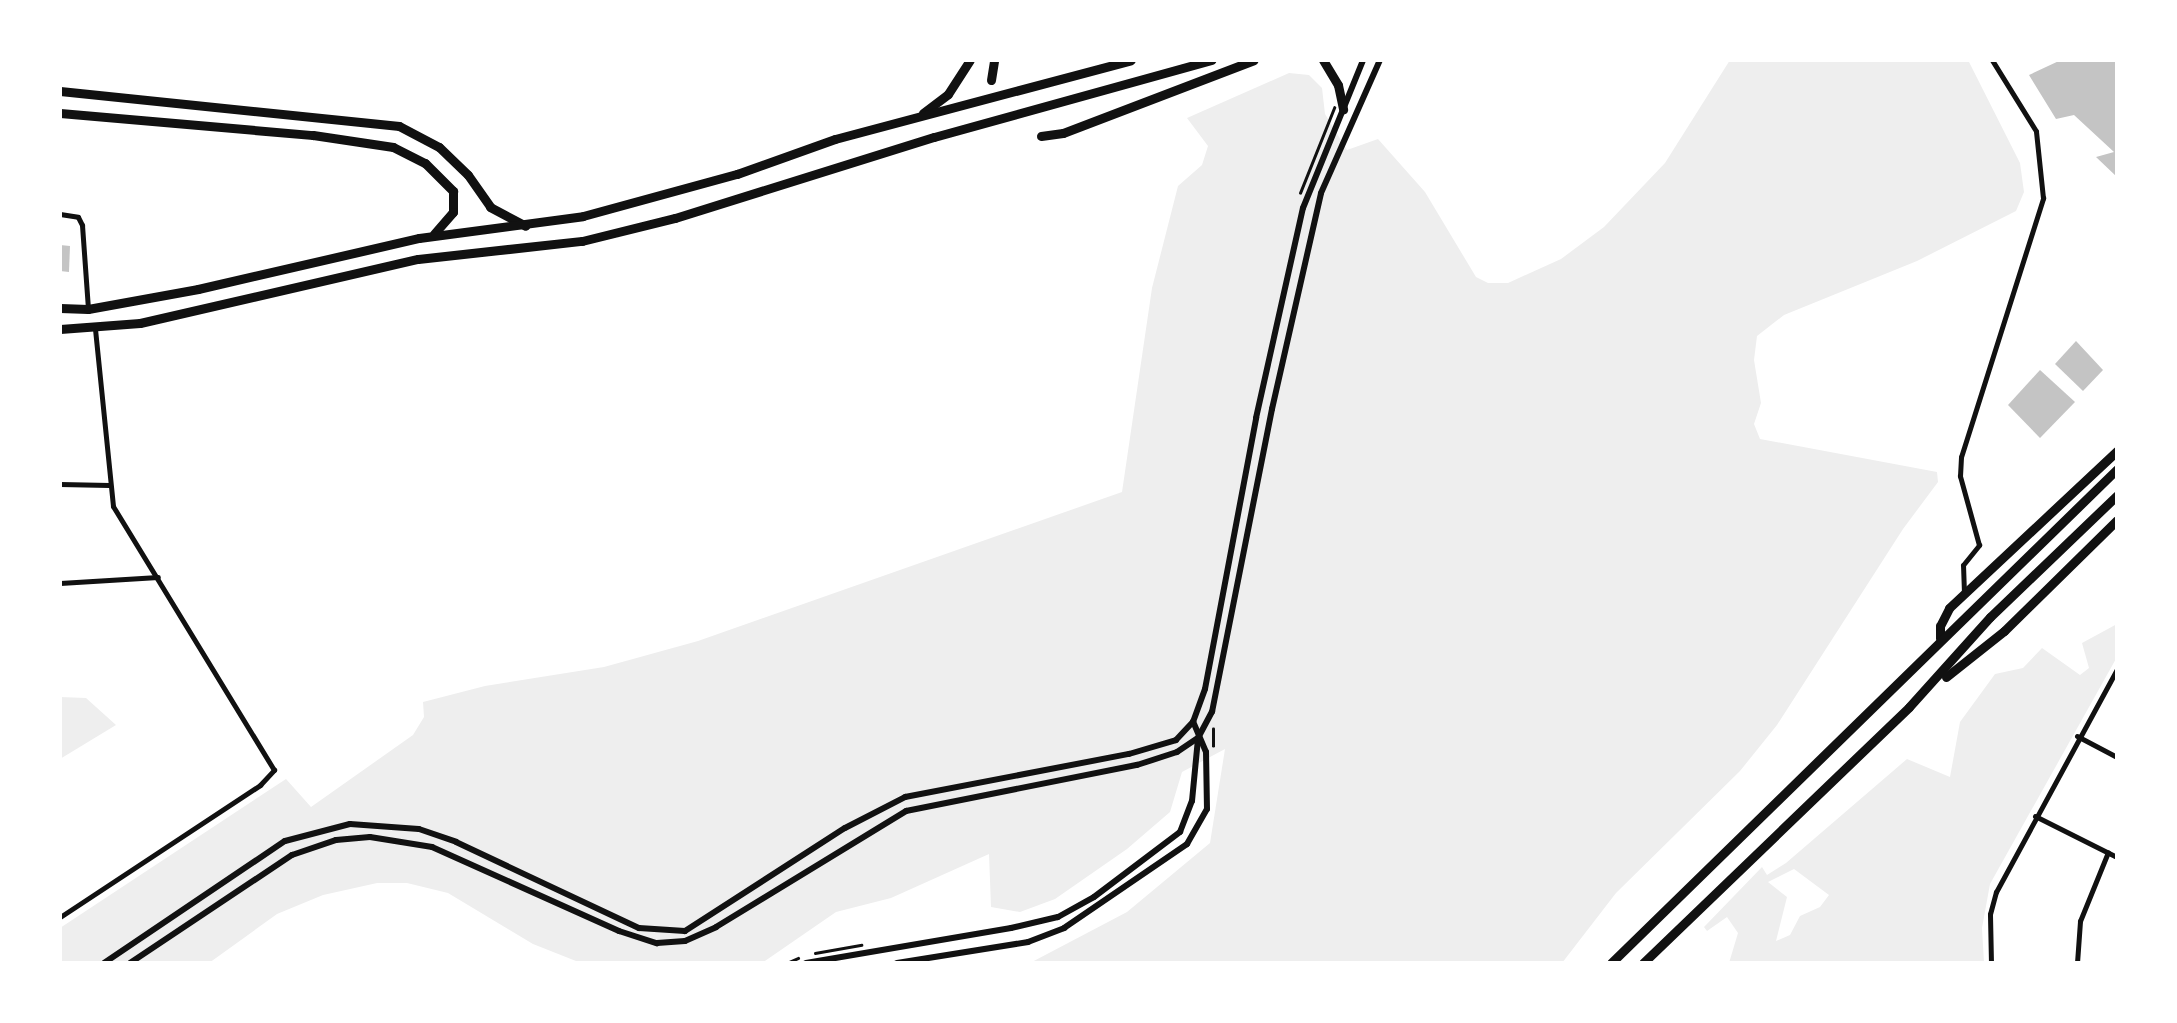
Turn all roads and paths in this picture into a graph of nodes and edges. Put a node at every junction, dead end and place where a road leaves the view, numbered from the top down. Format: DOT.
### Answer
graph roads {
  1 [pos="970,60"];
  2 [pos="994,60"];
  3 [pos="1131,60"];
  4 [pos="1212,60"];
  5 [pos="1254,60"];
  6 [pos="1323,60"];
  7 [pos="1363,60"];
  8 [pos="1380,60"];
  9 [pos="1992,60"];
  10 [pos="991,80"];
  11 [pos="60,91"];
  12 [pos="1338,110"];
  13 [pos="60,113"];
  14 [pos="910,120"];
  15 [pos="1041,136"];
  16 [pos="1298,203"];
  17 [pos="60,214"];
  18 [pos="527,226"];
  19 [pos="419,238"];
  20 [pos="60,308"];
  21 [pos="88,309"];
  22 [pos="60,329"];
  23 [pos="95,329"];
  24 [pos="2117,451"];
  25 [pos="2117,469"];
  26 [pos="60,484"];
  27 [pos="109,485"];
  28 [pos="2117,495"];
  29 [pos="2117,520"];
  30 [pos="158,578"];
  31 [pos="60,583"];
  32 [pos="1964,593"];
  33 [pos="1940,638"];
  34 [pos="2117,669"];
  35 [pos="1909,707"];
  36 [pos="1193,722"];
  37 [pos="1213,722"];
  38 [pos="2078,736"];
  39 [pos="1198,738"];
  40 [pos="2117,757"];
  41 [pos="1213,760"];
  42 [pos="2035,816"];
  43 [pos="2108,852"];
  44 [pos="2117,856"];
  45 [pos="60,917"];
  46 [pos="104,963"];
  47 [pos="130,963"];
  48 [pos="806,963"];
  49 [pos="897,963"];
  50 [pos="1610,963"];
  51 [pos="1643,963"];
  52 [pos="1991,963"];
  53 [pos="2077,963"];
  1 -- 14 [label="main road"];
  2 -- 10 [label="main road"];
  3 -- 14 [label="main road"];
  4 -- 23 [label="main road"];
  5 -- 15 [label="main road"];
  6 -- 12 [label="main road"];
  7 -- 12 [label="street"];
  8 -- 39 [label="street"];
  9 -- 32 [label="street"];
  11 -- 18 [label="main road"];
  12 -- 16 [label="path"];
  12 -- 36 [label="street"];
  13 -- 19 [label="main road"];
  14 -- 18 [label="main road"];
  17 -- 21 [label="street"];
  18 -- 19 [label="main road"];
  19 -- 21 [label="main road"];
  20 -- 21 [label="main road"];
  22 -- 23 [label="main road"];
  23 -- 27 [label="street"];
  24 -- 32 [label="main road"];
  25 -- 33 [label="main road"];
  26 -- 27 [label="street"];
  27 -- 30 [label="street"];
  28 -- 35 [label="main road"];
  29 -- 35 [label="main road"];
  30 -- 31 [label="street"];
  30 -- 45 [label="street"];
  32 -- 33 [label="main road"];
  33 -- 50 [label="main road"];
  34 -- 38 [label="street"];
  35 -- 51 [label="main road"];
  36 -- 39 [label="street"];
  36 -- 46 [label="street"];
  37 -- 41 [label="path"];
  38 -- 40 [label="street"];
  38 -- 42 [label="street"];
  39 -- 47 [label="street"];
  39 -- 48 [label="street"];
  39 -- 49 [label="street"];
  42 -- 43 [label="street"];
  42 -- 52 [label="street"];
  43 -- 44 [label="street"];
  43 -- 53 [label="street"];
}
